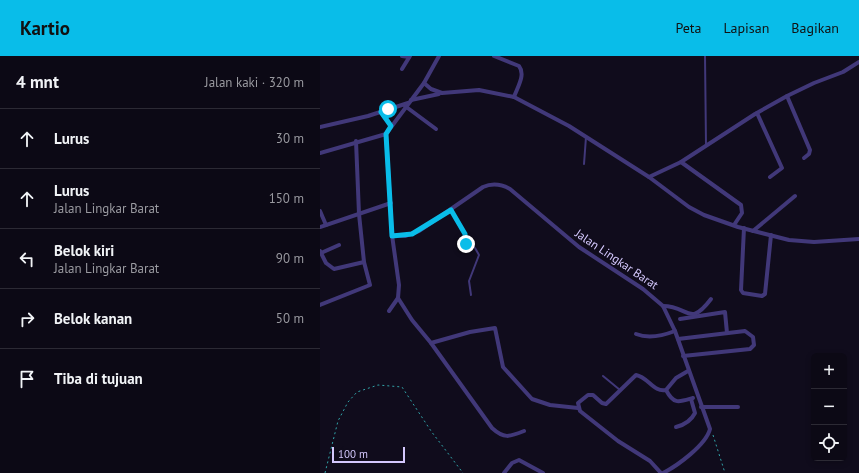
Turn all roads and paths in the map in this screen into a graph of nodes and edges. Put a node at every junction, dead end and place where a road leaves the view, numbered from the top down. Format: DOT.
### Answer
graph roads {
  1 [pos="402,56"];
  2 [pos="410,56"];
  3 [pos="440,56"];
  4 [pos="494,56"];
  5 [pos="705,56"];
  6 [pos="859,62"];
  7 [pos="402,69"];
  8 [pos="424,83"];
  9 [pos="442,93"];
  10 [pos="787,96"];
  11 [pos="514,97"];
  12 [pos="408,103"];
  13 [pos="381,112"];
  14 [pos="757,113"];
  15 [pos="391,126"];
  16 [pos="320,127"];
  17 [pos="436,130"];
  18 [pos="386,134"];
  19 [pos="586,137"];
  20 [pos="356,141"];
  21 [pos="706,146"];
  22 [pos="320,153"];
  23 [pos="804,158"];
  24 [pos="681,162"];
  25 [pos="584,164"];
  26 [pos="770,176"];
  27 [pos="649,177"];
  28 [pos="795,196"];
  29 [pos="391,203"];
  30 [pos="451,210"];
  31 [pos="320,211"];
  32 [pos="359,214"];
  33 [pos="326,225"];
  34 [pos="734,225"];
  35 [pos="320,227"];
  36 [pos="744,228"];
  37 [pos="753,231"];
  38 [pos="771,235"];
  39 [pos="392,236"];
  40 [pos="859,239"];
  41 [pos="339,245"];
  42 [pos="321,252"];
  43 [pos="364,262"];
  44 [pos="471,295"];
  45 [pos="398,298"];
  46 [pos="711,299"];
  47 [pos="320,304"];
  48 [pos="663,306"];
  49 [pos="389,311"];
  50 [pos="687,314"];
  51 [pos="680,319"];
  52 [pos="672,325"];
  53 [pos="675,331"];
  54 [pos="727,333"];
  55 [pos="636,334"];
  56 [pos="678,339"];
  57 [pos="430,343"];
  58 [pos="683,356"];
  59 [pos="688,371"];
  60 [pos="603,376"];
  61 [pos="621,390"];
  62 [pos="666,390"];
  63 [pos="698,397"];
  64 [pos="691,399"];
  65 [pos="701,407"];
  66 [pos="738,407"];
  67 [pos="578,408"];
  68 [pos="676,427"];
  69 [pos="710,429"];
  70 [pos="524,431"];
  71 [pos="325,473"];
  72 [pos="463,473"];
  73 [pos="504,473"];
  74 [pos="543,473"];
  75 [pos="662,473"];
  76 [pos="725,473"];
  1 -- 2 [label="street"];
  2 -- 7 [label="street"];
  3 -- 8 [label="street"];
  4 -- 11 [label="street"];
  5 -- 21 [label="lane"];
  6 -- 10 [label="street"];
  8 -- 9 [label="street"];
  8 -- 12 [label="street"];
  9 -- 11 [label="street"];
  9 -- 12 [label="street"];
  10 -- 14 [label="street"];
  10 -- 23 [label="street"];
  11 -- 19 [label="street"];
  12 -- 13 [label="street"];
  12 -- 15 [label="street"];
  12 -- 17 [label="street"];
  13 -- 15 [label="street"];
  13 -- 16 [label="street"];
  14 -- 21 [label="street"];
  14 -- 26 [label="street"];
  15 -- 18 [label="street"];
  18 -- 20 [label="street"];
  18 -- 29 [label="street"];
  19 -- 25 [label="lane"];
  19 -- 27 [label="street"];
  20 -- 22 [label="street"];
  20 -- 32 [label="street"];
  21 -- 24 [label="street"];
  24 -- 27 [label="street"];
  24 -- 34 [label="street"];
  27 -- 34 [label="street"];
  28 -- 37 [label="street"];
  29 -- 32 [label="street"];
  29 -- 39 [label="street"];
  30 -- 39 [label="street, Jalan Lingkar Barat"];
  30 -- 44 [label="lane"];
  30 -- 48 [label="street, Jalan Lingkar Barat"];
  31 -- 33 [label="street"];
  32 -- 33 [label="street"];
  32 -- 43 [label="street"];
  33 -- 35 [label="street"];
  34 -- 36 [label="street"];
  36 -- 37 [label="street"];
  36 -- 38 [label="street"];
  37 -- 38 [label="street"];
  38 -- 40 [label="street"];
  39 -- 45 [label="street"];
  41 -- 42 [label="street"];
  42 -- 43 [label="street"];
  43 -- 47 [label="street"];
  45 -- 49 [label="street"];
  45 -- 57 [label="street"];
  46 -- 50 [label="street"];
  48 -- 50 [label="street"];
  48 -- 52 [label="street, Jalan Lingkar Barat"];
  50 -- 51 [label="street"];
  51 -- 52 [label="street"];
  51 -- 54 [label="street"];
  52 -- 53 [label="street, Jalan Lingkar Barat"];
  53 -- 55 [label="street"];
  53 -- 56 [label="street, Jalan Lingkar Barat"];
  54 -- 56 [label="street"];
  54 -- 58 [label="street"];
  56 -- 58 [label="street, Jalan Lingkar Barat"];
  57 -- 67 [label="street"];
  57 -- 70 [label="street"];
  58 -- 59 [label="street, Jalan Lingkar Barat"];
  59 -- 62 [label="street"];
  59 -- 63 [label="street, Jalan Lingkar Barat"];
  60 -- 61 [label="lane"];
  61 -- 62 [label="street"];
  61 -- 67 [label="street"];
  62 -- 64 [label="street"];
  63 -- 64 [label="street"];
  63 -- 65 [label="street, Jalan Lingkar Barat"];
  64 -- 68 [label="street"];
  65 -- 66 [label="street"];
  65 -- 69 [label="street, Jalan Lingkar Barat"];
  67 -- 75 [label="street"];
  69 -- 75 [label="street"];
  69 -- 76 [label="path"];
  71 -- 72 [label="path"];
  73 -- 74 [label="street"];
}
